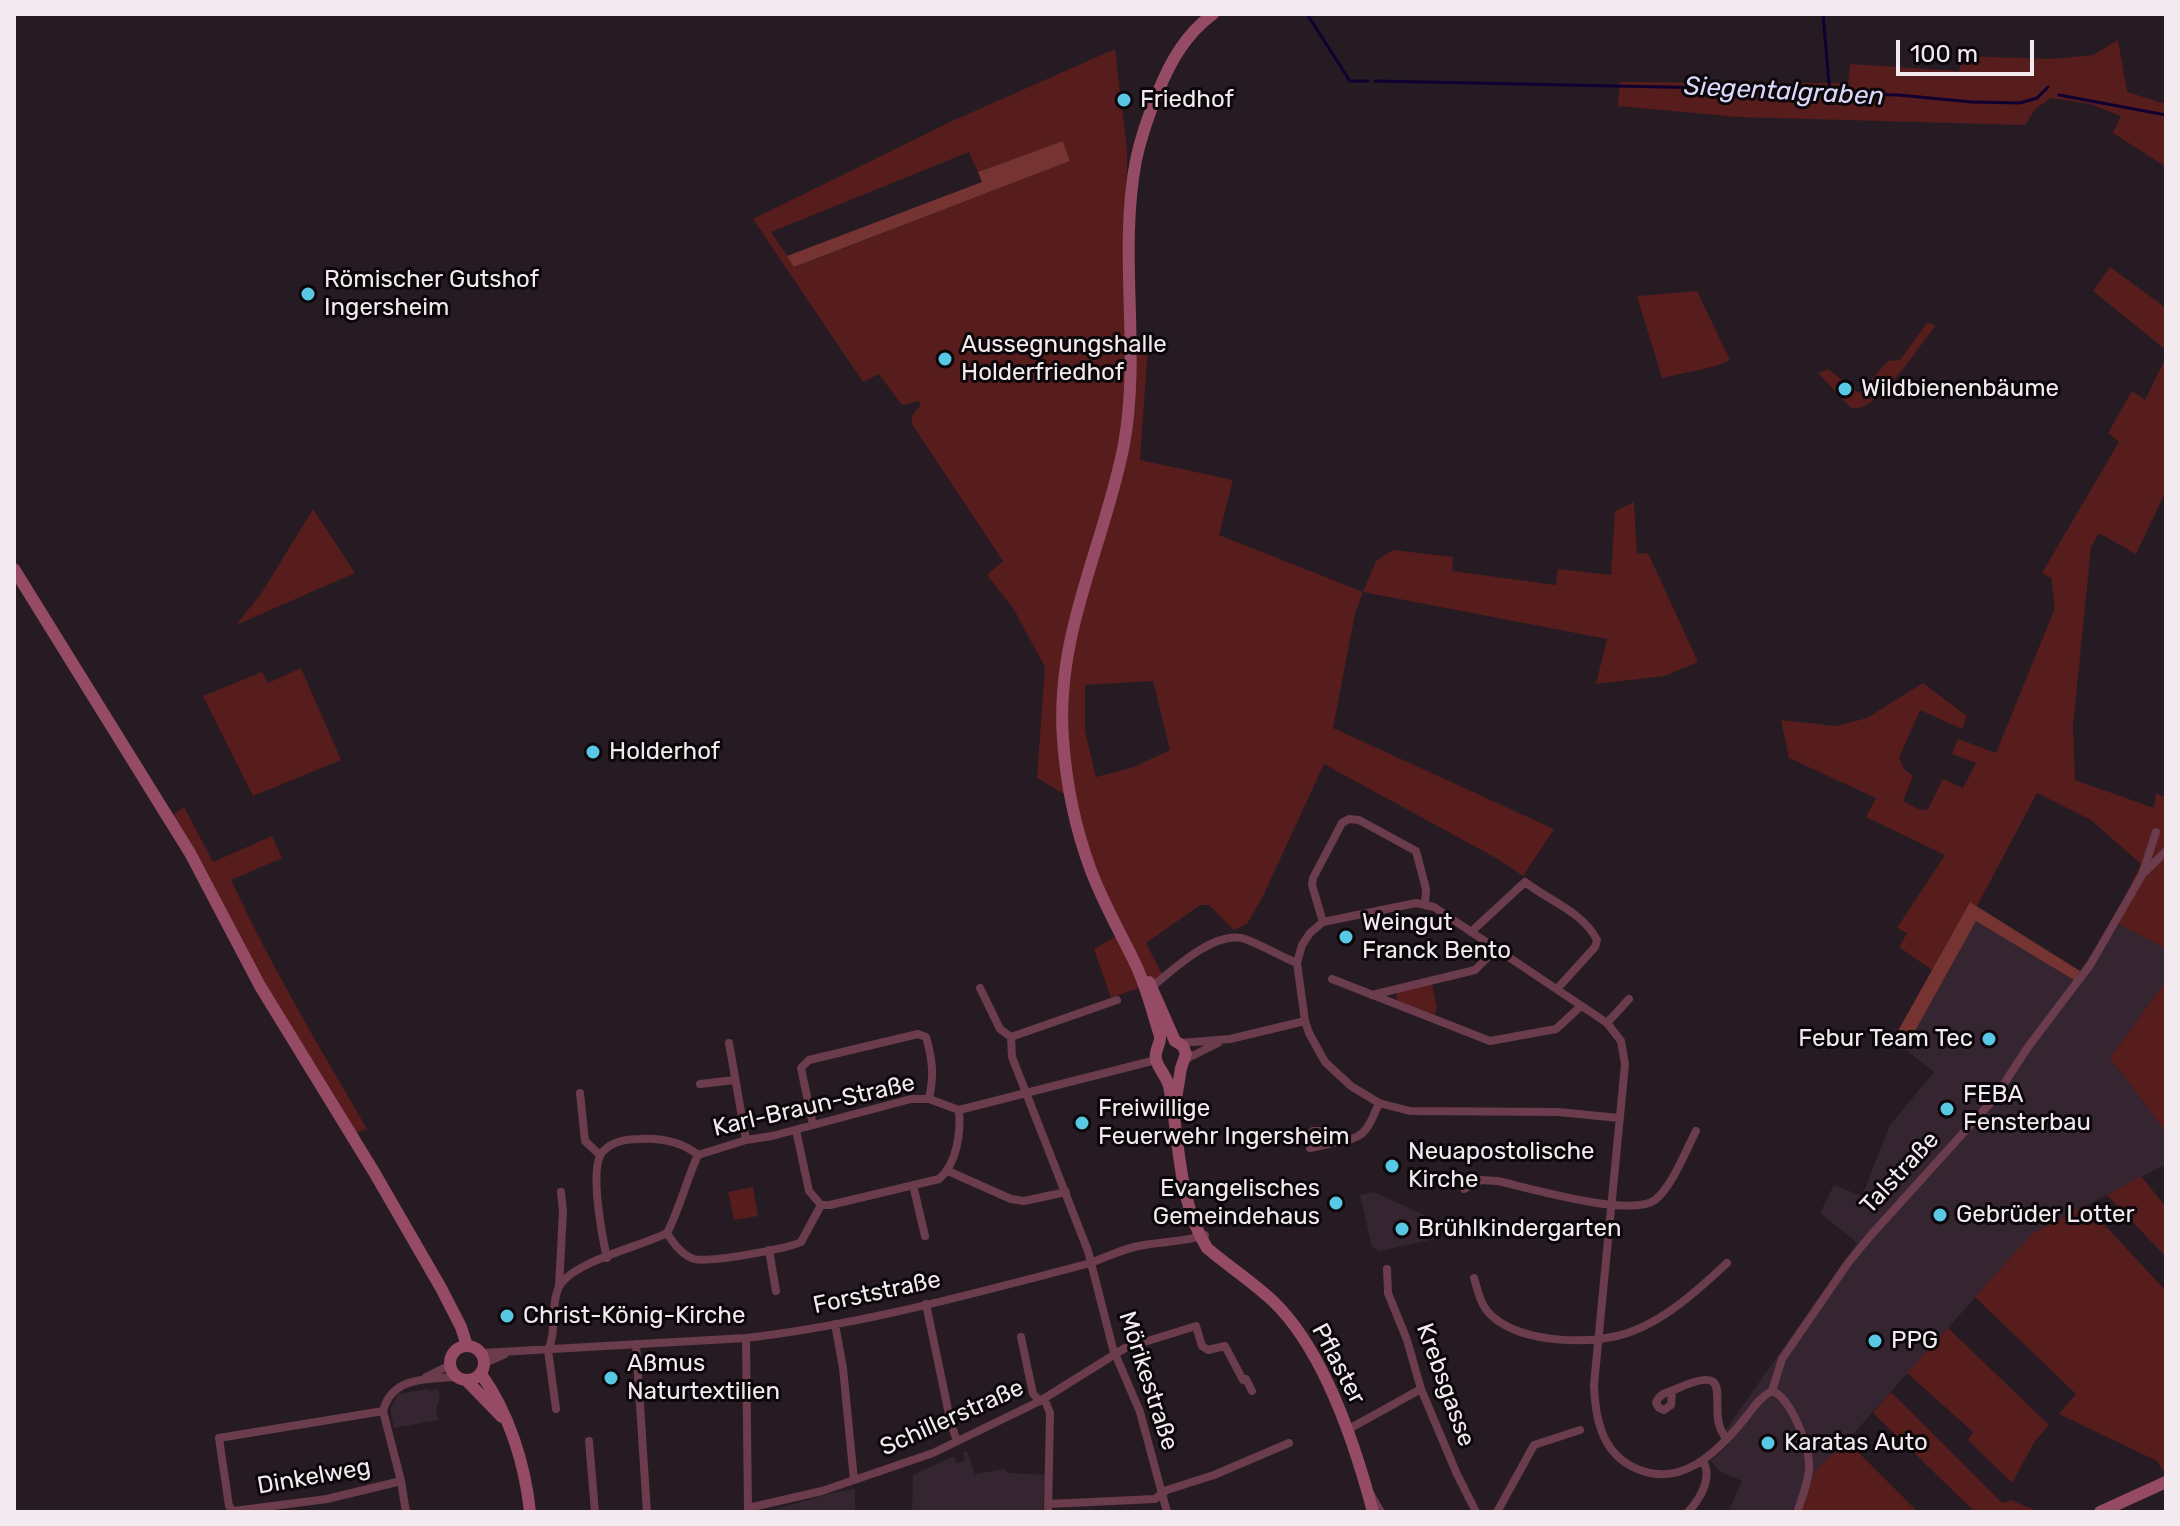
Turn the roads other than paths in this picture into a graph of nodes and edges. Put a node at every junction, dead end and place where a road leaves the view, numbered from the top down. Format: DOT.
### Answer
graph roads {
  1 [pos="1213,14"];
  2 [pos="14,569"];
  3 [pos="2156,832"];
  4 [pos="2165,852"];
  5 [pos="2142,875"];
  6 [pos="1425,903"];
  7 [pos="1323,922"];
  8 [pos="1471,932"];
  9 [pos="1495,950"];
  10 [pos="1297,963"];
  11 [pos="1136,964"];
  12 [pos="1332,979"];
  13 [pos="1152,987"];
  14 [pos="980,988"];
  15 [pos="1557,989"];
  16 [pos="1371,995"];
  17 [pos="1629,999"];
  18 [pos="1117,1000"];
  19 [pos="1581,1006"];
  20 [pos="1305,1021"];
  21 [pos="1607,1023"];
  22 [pos="1011,1037"];
  23 [pos="1230,1039"];
  24 [pos="1177,1042"];
  25 [pos="729,1043"];
  26 [pos="1161,1044"];
  27 [pos="1159,1064"];
  28 [pos="1183,1064"];
  29 [pos="735,1080"];
  30 [pos="700,1084"];
  31 [pos="1028,1092"];
  32 [pos="580,1093"];
  33 [pos="929,1099"];
  34 [pos="1379,1103"];
  35 [pos="959,1110"];
  36 [pos="1619,1118"];
  37 [pos="1175,1122"];
  38 [pos="813,1125"];
  39 [pos="796,1130"];
  40 [pos="1696,1131"];
  41 [pos="746,1140"];
  42 [pos="1333,1143"];
  43 [pos="600,1155"];
  44 [pos="698,1155"];
  45 [pos="948,1171"];
  46 [pos="913,1185"];
  47 [pos="1464,1189"];
  48 [pos="561,1192"];
  49 [pos="1066,1192"];
  50 [pos="821,1205"];
  51 [pos="1610,1205"];
  52 [pos="667,1233"];
  53 [pos="1204,1235"];
  54 [pos="925,1236"];
  55 [pos="769,1250"];
  56 [pos="607,1258"];
  57 [pos="1092,1262"];
  58 [pos="1727,1263"];
  59 [pos="1387,1269"];
  60 [pos="1474,1278"];
  61 [pos="559,1286"];
  62 [pos="776,1291"];
  63 [pos="926,1304"];
  64 [pos="835,1324"];
  65 [pos="1021,1337"];
  66 [pos="746,1338"];
  67 [pos="1598,1340"];
  68 [pos="636,1344"];
  69 [pos="462,1348"];
  70 [pos="548,1350"];
  71 [pos="1115,1354"];
  72 [pos="483,1363"];
  73 [pos="450,1365"];
  74 [pos="422,1379"];
  75 [pos="462,1379"];
  76 [pos="1421,1389"];
  77 [pos="1252,1391"];
  78 [pos="1672,1391"];
  79 [pos="1772,1391"];
  80 [pos="1040,1401"];
  81 [pos="556,1409"];
  82 [pos="383,1411"];
  83 [pos="505,1419"];
  84 [pos="1347,1430"];
  85 [pos="1580,1430"];
  86 [pos="1727,1439"];
  87 [pos="589,1441"];
  88 [pos="957,1441"];
  89 [pos="1289,1443"];
  90 [pos="1703,1461"];
  91 [pos="854,1480"];
  92 [pos="401,1481"];
  93 [pos="2166,1482"];
  94 [pos="1368,1491"];
  95 [pos="1162,1495"];
  96 [pos="1048,1508"];
  97 [pos="748,1510"];
  98 [pos="234,1511"];
  99 [pos="406,1512"];
  100 [pos="530,1512"];
  101 [pos="595,1512"];
  102 [pos="647,1512"];
  103 [pos="1167,1512"];
  104 [pos="1373,1512"];
  105 [pos="1381,1512"];
  106 [pos="1476,1512"];
  107 [pos="1497,1512"];
  108 [pos="1688,1512"];
  109 [pos="1797,1512"];
  110 [pos="2100,1512"];
  1 -- 11 [label="street"];
  2 -- 69 [label="street"];
  3 -- 5 [label="street, Talstraße"];
  4 -- 5 [label="street, Talstraße"];
  5 -- 79 [label="street, Talstraße"];
  6 -- 7 [label="street"];
  6 -- 7 [label="street"];
  6 -- 8 [label="street"];
  7 -- 10 [label="street"];
  8 -- 9 [label="street"];
  8 -- 15 [label="street"];
  9 -- 15 [label="street"];
  9 -- 16 [label="street"];
  10 -- 13 [label="street"];
  10 -- 20 [label="street"];
  11 -- 13 [label="street"];
  11 -- 26 [label="street"];
  12 -- 16 [label="street"];
  13 -- 24 [label="street"];
  14 -- 22 [label="street"];
  15 -- 19 [label="street"];
  16 -- 19 [label="street"];
  17 -- 21 [label="street"];
  18 -- 22 [label="street"];
  19 -- 21 [label="street"];
  20 -- 23 [label="street"];
  20 -- 34 [label="street"];
  21 -- 36 [label="street"];
  22 -- 31 [label="street, Mörikestraße"];
  23 -- 24 [label="street"];
  23 -- 28 [label="street"];
  24 -- 26 [label="street"];
  24 -- 28 [label="street"];
  25 -- 29 [label="street"];
  26 -- 27 [label="street"];
  27 -- 28 [label="street"];
  27 -- 31 [label="street"];
  27 -- 37 [label="street"];
  28 -- 37 [label="street"];
  29 -- 30 [label="street"];
  29 -- 41 [label="street"];
  31 -- 35 [label="street"];
  31 -- 49 [label="street, Mörikestraße"];
  32 -- 43 [label="street"];
  33 -- 35 [label="street, Karl-Braun-Straße"];
  33 -- 38 [label="street, Karl-Braun-Straße"];
  33 -- 38 [label="street"];
  34 -- 36 [label="street"];
  34 -- 42 [label="street"];
  35 -- 45 [label="street"];
  36 -- 51 [label="street"];
  37 -- 53 [label="street, Pflaster"];
  38 -- 39 [label="street, Karl-Braun-Straße"];
  39 -- 41 [label="street, Karl-Braun-Straße"];
  39 -- 50 [label="street"];
  40 -- 51 [label="street"];
  41 -- 44 [label="street, Karl-Braun-Straße"];
  43 -- 44 [label="street"];
  43 -- 56 [label="street"];
  44 -- 52 [label="street, Karl-Braun-Straße"];
  45 -- 46 [label="street"];
  45 -- 49 [label="street"];
  46 -- 50 [label="street"];
  46 -- 54 [label="street"];
  47 -- 51 [label="street"];
  48 -- 61 [label="street"];
  49 -- 57 [label="street, Mörikestraße"];
  50 -- 55 [label="street"];
  51 -- 67 [label="street"];
  52 -- 55 [label="street"];
  52 -- 56 [label="street"];
  53 -- 57 [label="street, Forststraße"];
  53 -- 84 [label="street, Pflaster"];
  55 -- 62 [label="street"];
  56 -- 61 [label="street"];
  57 -- 63 [label="street, Forststraße"];
  57 -- 71 [label="street, Mörikestraße"];
  58 -- 67 [label="street"];
  59 -- 76 [label="street, Krebsgasse"];
  60 -- 67 [label="street"];
  61 -- 70 [label="street"];
  63 -- 64 [label="street, Forststraße"];
  63 -- 88 [label="street"];
  64 -- 66 [label="street, Forststraße"];
  64 -- 91 [label="street"];
  65 -- 80 [label="street"];
  66 -- 68 [label="street, Forststraße"];
  66 -- 97 [label="street"];
  67 -- 90 [label="street"];
  68 -- 70 [label="street, Forststraße"];
  68 -- 102 [label="street"];
  69 -- 72 [label="street"];
  69 -- 73 [label="street"];
  70 -- 72 [label="street, Forststraße"];
  70 -- 81 [label="street"];
  71 -- 77 [label="street, Schillerstraße"];
  71 -- 80 [label="street, Schillerstraße"];
  71 -- 95 [label="street, Mörikestraße"];
  72 -- 75 [label="street"];
  72 -- 83 [label="street"];
  73 -- 74 [label="street"];
  73 -- 75 [label="street"];
  74 -- 75 [label="street"];
  74 -- 82 [label="street"];
  75 -- 83 [label="street"];
  76 -- 84 [label="street"];
  76 -- 106 [label="street, Krebsgasse"];
  78 -- 86 [label="street"];
  79 -- 86 [label="street"];
  79 -- 109 [label="street"];
  80 -- 88 [label="street, Schillerstraße"];
  80 -- 96 [label="street"];
  82 -- 92 [label="street"];
  82 -- 98 [label="street"];
  83 -- 100 [label="street"];
  84 -- 94 [label="street, Pflaster"];
  85 -- 107 [label="street"];
  86 -- 90 [label="street"];
  87 -- 101 [label="street"];
  88 -- 91 [label="street, Schillerstraße"];
  89 -- 95 [label="street"];
  90 -- 108 [label="street"];
  91 -- 97 [label="street, Schillerstraße"];
  92 -- 98 [label="street, Dinkelweg"];
  92 -- 99 [label="street"];
  93 -- 110 [label="street"];
  94 -- 104 [label="street, Pflaster"];
  94 -- 105 [label="street"];
  95 -- 96 [label="street"];
  95 -- 103 [label="street, Mörikestraße"];
}
